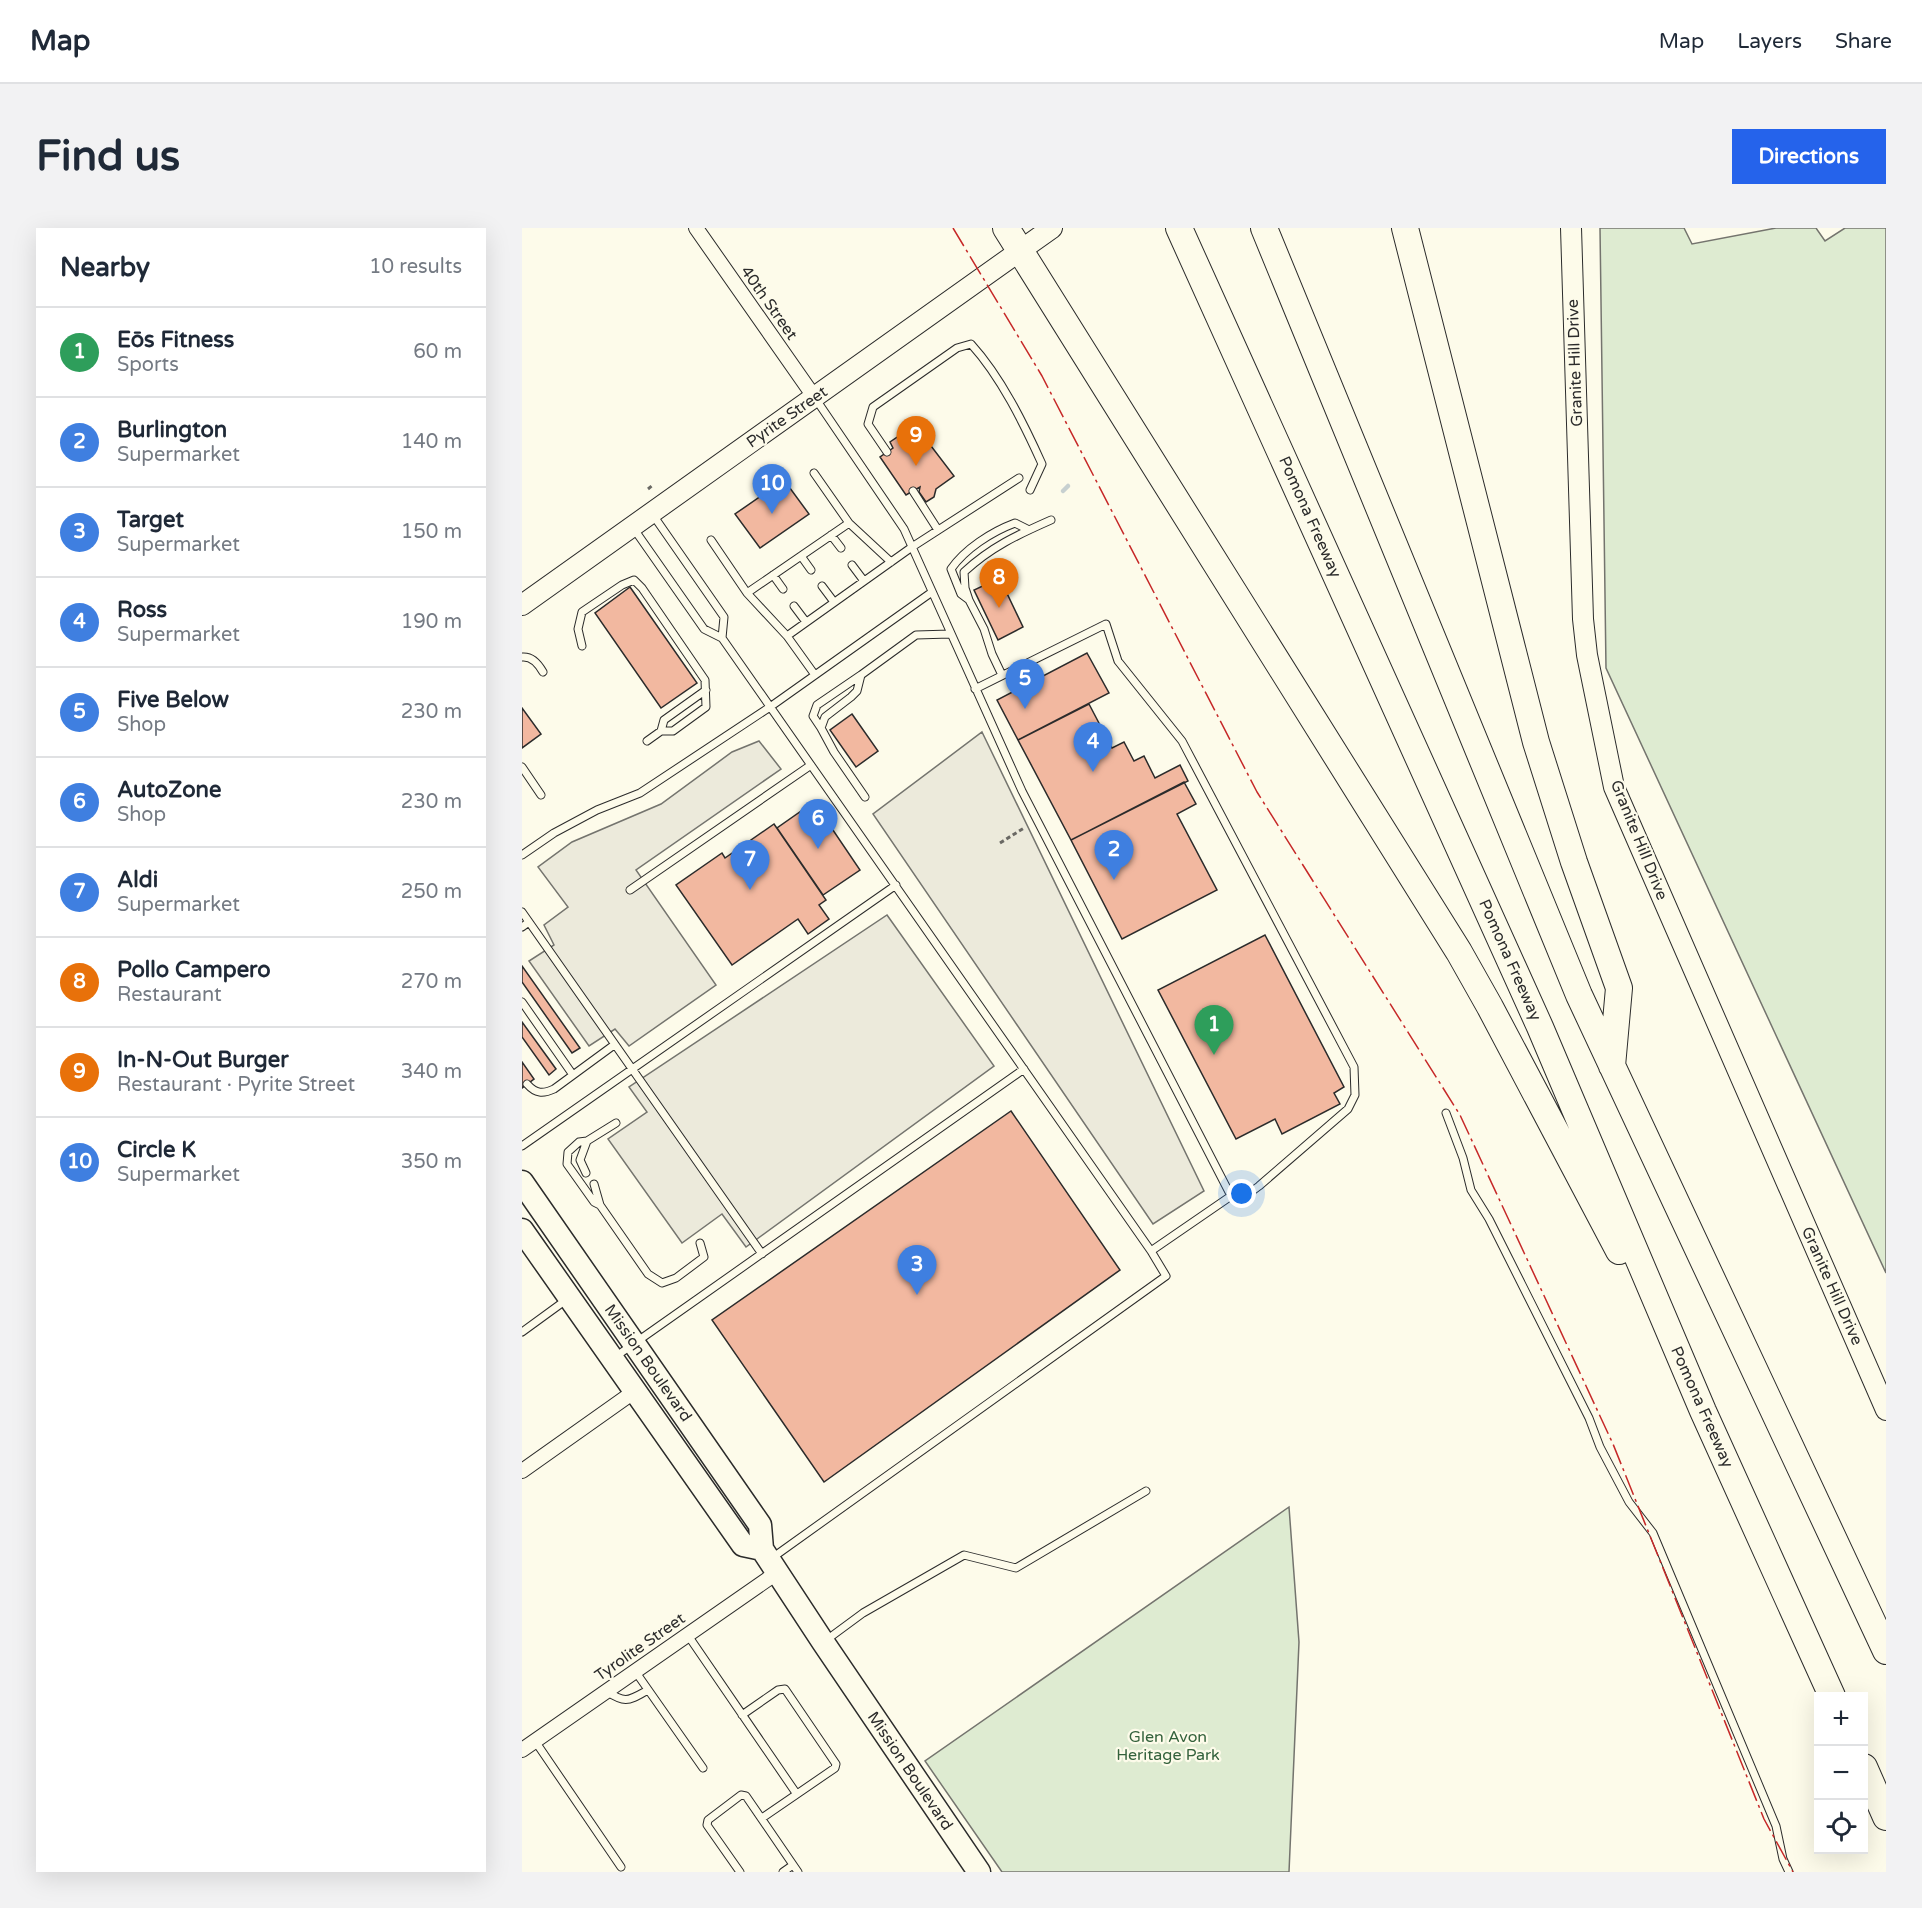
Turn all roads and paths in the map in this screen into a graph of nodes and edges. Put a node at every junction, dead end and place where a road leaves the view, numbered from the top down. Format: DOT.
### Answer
graph roads {
  1 [pos="696,228"];
  2 [pos="1006,228"];
  3 [pos="1052,228"];
  4 [pos="1179,228"];
  5 [pos="1264,228"];
  6 [pos="1405,228"];
  7 [pos="1571,228"];
  8 [pos="1020,250"];
  9 [pos="815,398"];
  10 [pos="887,452"];
  11 [pos="814,473"];
  12 [pos="1018,478"];
  13 [pos="653,485"];
  14 [pos="648,489"];
  15 [pos="1030,490"];
  16 [pos="913,491"];
  17 [pos="652,513"];
  18 [pos="1051,520"];
  19 [pos="849,522"];
  20 [pos="633,527"];
  21 [pos="938,530"];
  22 [pos="1029,530"];
  23 [pos="831,535"];
  24 [pos="711,540"];
  25 [pos="912,547"];
  26 [pos="841,548"];
  27 [pos="801,556"];
  28 [pos="891,562"];
  29 [pos="852,565"];
  30 [pos="811,570"];
  31 [pos="773,575"];
  32 [pos="864,581"];
  33 [pos="822,586"];
  34 [pos="783,589"];
  35 [pos="932,592"];
  36 [pos="747,593"];
  37 [pos="969,600"];
  38 [pos="834,603"];
  39 [pos="522,605"];
  40 [pos="794,606"];
  41 [pos="806,622"];
  42 [pos="950,634"];
  43 [pos="787,636"];
  44 [pos="722,638"];
  45 [pos="582,646"];
  46 [pos="522,657"];
  47 [pos="543,672"];
  48 [pos="815,675"];
  49 [pos="861,675"];
  50 [pos="1002,675"];
  51 [pos="975,689"];
  52 [pos="706,690"];
  53 [pos="770,707"];
  54 [pos="821,728"];
  55 [pos="661,731"];
  56 [pos="647,741"];
  57 [pos="811,765"];
  58 [pos="522,767"];
  59 [pos="541,795"];
  60 [pos="865,797"];
  61 [pos="1024,828"];
  62 [pos="1000,843"];
  63 [pos="522,855"];
  64 [pos="896,885"];
  65 [pos="630,890"];
  66 [pos="523,914"];
  67 [pos="530,922"];
  68 [pos="522,927"];
  69 [pos="522,1002"];
  70 [pos="614,1045"];
  71 [pos="1611,1066"];
  72 [pos="1024,1069"];
  73 [pos="632,1070"];
  74 [pos="573,1075"];
  75 [pos="527,1084"];
  76 [pos="1446,1113"];
  77 [pos="616,1123"];
  78 [pos="587,1141"];
  79 [pos="522,1146"];
  80 [pos="586,1173"];
  81 [pos="522,1182"];
  82 [pos="594,1184"];
  83 [pos="1231,1196"];
  84 [pos="600,1205"];
  85 [pos="522,1230"];
  86 [pos="700,1243"];
  87 [pos="1151,1251"];
  88 [pos="762,1254"];
  89 [pos="570,1298"];
  90 [pos="522,1332"];
  91 [pos="634,1344"];
  92 [pos="613,1358"];
  93 [pos="635,1391"];
  94 [pos="1886,1410"];
  95 [pos="1703,1411"];
  96 [pos="522,1471"];
  97 [pos="1146,1491"];
  98 [pos="770,1560"];
  99 [pos="687,1634"];
  100 [pos="823,1642"];
  101 [pos="1886,1651"];
  102 [pos="634,1671"];
  103 [pos="648,1690"];
  104 [pos="606,1692"];
  105 [pos="1830,1692"];
  106 [pos="742,1715"];
  107 [pos="535,1741"];
  108 [pos="522,1750"];
  109 [pos="703,1768"];
  110 [pos="1868,1778"];
  111 [pos="796,1794"];
  112 [pos="1886,1817"];
  113 [pos="762,1818"];
  114 [pos="793,1865"];
  115 [pos="621,1867"];
  116 [pos="740,1872"];
  117 [pos="783,1872"];
  118 [pos="798,1872"];
  119 [pos="979,1872"];
  120 [pos="1789,1872"];
  1 -- 9 [label="street, 40th Street"];
  2 -- 8 [label="highway"];
  3 -- 8 [label="street, Pyrite Street"];
  4 -- 95 [label="highway, Pomona Freeway"];
  5 -- 71 [label="highway"];
  6 -- 71 [label="highway"];
  7 -- 94 [label="street, Granite Hill Drive"];
  8 -- 9 [label="street, Pyrite Street"];
  8 -- 95 [label="highway"];
  9 -- 17 [label="street, Pyrite Street"];
  9 -- 25 [label="lane"];
  10 -- 15 [label="lane"];
  11 -- 19 [label="lane"];
  12 -- 21 [label="lane"];
  13 -- 14 [label="path"];
  16 -- 21 [label="lane"];
  17 -- 20 [label="street, Pyrite Street"];
  17 -- 44 [label="lane"];
  18 -- 22 [label="lane"];
  19 -- 23 [label="lane"];
  19 -- 28 [label="lane"];
  20 -- 39 [label="street, Pyrite Street"];
  20 -- 44 [label="lane"];
  21 -- 25 [label="lane"];
  22 -- 37 [label="lane"];
  22 -- 37 [label="lane"];
  23 -- 26 [label="lane"];
  23 -- 27 [label="lane"];
  24 -- 36 [label="lane"];
  25 -- 28 [label="lane"];
  25 -- 35 [label="lane"];
  27 -- 30 [label="lane"];
  27 -- 31 [label="lane"];
  28 -- 32 [label="lane"];
  29 -- 32 [label="lane"];
  31 -- 34 [label="lane"];
  31 -- 36 [label="lane"];
  32 -- 38 [label="lane"];
  33 -- 38 [label="lane"];
  35 -- 42 [label="lane"];
  35 -- 48 [label="lane"];
  36 -- 43 [label="lane"];
  37 -- 50 [label="lane"];
  38 -- 41 [label="lane"];
  40 -- 41 [label="lane"];
  41 -- 43 [label="lane"];
  42 -- 49 [label="lane"];
  42 -- 51 [label="lane"];
  43 -- 48 [label="lane"];
  44 -- 53 [label="lane"];
  45 -- 52 [label="lane"];
  46 -- 47 [label="lane"];
  48 -- 53 [label="lane"];
  49 -- 54 [label="lane"];
  49 -- 54 [label="lane"];
  50 -- 51 [label="lane"];
  50 -- 83 [label="lane"];
  51 -- 83 [label="lane"];
  52 -- 55 [label="lane"];
  52 -- 55 [label="lane"];
  53 -- 57 [label="lane"];
  53 -- 63 [label="lane"];
  54 -- 60 [label="lane"];
  55 -- 56 [label="lane"];
  57 -- 64 [label="lane"];
  57 -- 65 [label="lane"];
  58 -- 59 [label="lane"];
  61 -- 62 [label="path"];
  64 -- 72 [label="lane"];
  64 -- 73 [label="lane"];
  66 -- 67 [label="lane"];
  67 -- 68 [label="lane"];
  67 -- 70 [label="lane"];
  69 -- 74 [label="lane"];
  70 -- 73 [label="lane"];
  70 -- 74 [label="lane"];
  71 -- 101 [label="highway"];
  72 -- 87 [label="lane"];
  72 -- 88 [label="lane"];
  73 -- 79 [label="lane"];
  73 -- 88 [label="lane"];
  74 -- 75 [label="lane"];
  76 -- 120 [label="lane"];
  77 -- 78 [label="lane"];
  78 -- 80 [label="lane"];
  78 -- 84 [label="lane"];
  81 -- 91 [label="main road, Mission Boulevard"];
  82 -- 84 [label="lane"];
  83 -- 87 [label="lane"];
  84 -- 86 [label="lane"];
  85 -- 89 [label="main road, Mission Boulevard"];
  87 -- 98 [label="lane"];
  88 -- 91 [label="lane"];
  89 -- 90 [label="lane"];
  89 -- 92 [label="main road, Mission Boulevard"];
  91 -- 92 [label="lane"];
  91 -- 98 [label="main road, Mission Boulevard"];
  92 -- 93 [label="main road, Mission Boulevard"];
  93 -- 96 [label="street"];
  93 -- 98 [label="main road, Mission Boulevard"];
  95 -- 105 [label="highway, Pomona Freeway"];
  97 -- 100 [label="lane"];
  98 -- 99 [label="street, Tyrolite Street"];
  98 -- 100 [label="main road, Mission Boulevard"];
  99 -- 102 [label="street, Tyrolite Street"];
  99 -- 106 [label="lane"];
  100 -- 119 [label="main road, Mission Boulevard"];
  102 -- 103 [label="lane"];
  102 -- 104 [label="street, Tyrolite Street"];
  103 -- 104 [label="lane"];
  103 -- 109 [label="lane"];
  104 -- 107 [label="street, Tyrolite Street"];
  106 -- 111 [label="lane"];
  106 -- 111 [label="lane"];
  107 -- 108 [label="street, Tyrolite Street"];
  107 -- 115 [label="lane"];
  110 -- 112 [label="highway"];
  111 -- 113 [label="lane"];
  113 -- 114 [label="lane"];
  113 -- 116 [label="lane"];
  114 -- 117 [label="lane"];
  114 -- 118 [label="lane"];
}
